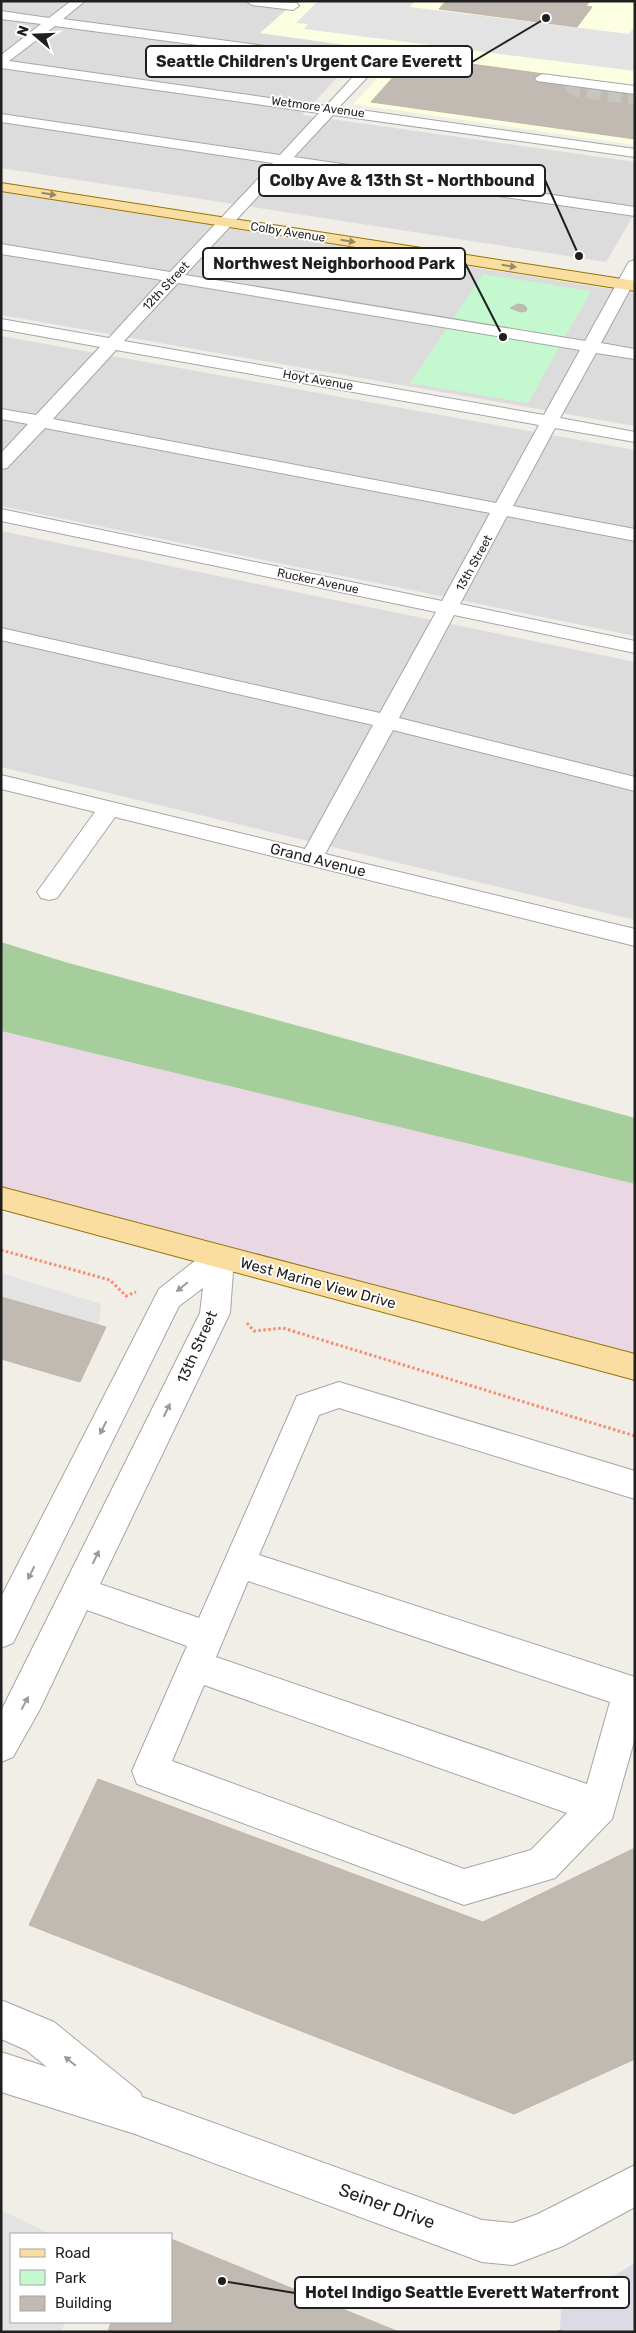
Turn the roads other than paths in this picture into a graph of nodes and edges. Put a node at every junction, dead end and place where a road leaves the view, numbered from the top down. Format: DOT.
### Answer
graph roads {
  1 [pos="79,1"];
  2 [pos="252,1"];
  3 [pos="293,6"];
  4 [pos="1,15"];
  5 [pos="52,22"];
  6 [pos="1,62"];
  7 [pos="542,78"];
  8 [pos="635,90"];
  9 [pos="330,108"];
  10 [pos="1,118"];
  11 [pos="635,152"];
  12 [pos="283,160"];
  13 [pos="1,174"];
  14 [pos="1,187"];
  15 [pos="635,212"];
  16 [pos="231,216"];
  17 [pos="1,249"];
  18 [pos="632,276"];
  19 [pos="174,277"];
  20 [pos="1,324"];
  21 [pos="112,344"];
  22 [pos="592,347"];
  23 [pos="635,354"];
  24 [pos="1,414"];
  25 [pos="40,422"];
  26 [pos="551,422"];
  27 [pos="635,437"];
  28 [pos="1,464"];
  29 [pos="503,510"];
  30 [pos="1,515"];
  31 [pos="635,535"];
  32 [pos="448,608"];
  33 [pos="1,634"];
  34 [pos="635,647"];
  35 [pos="385,721"];
  36 [pos="1,782"];
  37 [pos="635,784"];
  38 [pos="109,809"];
  39 [pos="311,859"];
  40 [pos="49,892"];
  41 [pos="635,938"];
  42 [pos="1,1198"];
  43 [pos="220,1257"];
  44 [pos="635,1367"];
  45 [pos="635,1486"];
  46 [pos="238,1563"];
  47 [pos="79,1592"];
  48 [pos="1,1632"];
  49 [pos="201,1651"];
  50 [pos="632,1694"];
  51 [pos="1,1745"];
  52 [pos="599,1806"];
  53 [pos="1,2019"];
  54 [pos="1,2072"];
  55 [pos="135,2114"];
  56 [pos="635,2185"];
  1 -- 5 [label="street"];
  2 -- 3 [label="street"];
  4 -- 5 [label="street"];
  5 -- 6 [label="street"];
  5 -- 9 [label="street, 12th Street"];
  6 -- 9 [label="street, Wetmore Avenue"];
  7 -- 8 [label="street"];
  9 -- 11 [label="street, Wetmore Avenue"];
  9 -- 12 [label="street, 12th Street"];
  10 -- 12 [label="street"];
  12 -- 15 [label="street"];
  12 -- 16 [label="street, 12th Street"];
  13 -- 16 [label="main road, Colby Avenue"];
  14 -- 16 [label="main road, Colby Avenue, one-way"];
  16 -- 18 [label="main road, Colby Avenue"];
  16 -- 19 [label="street, 12th Street"];
  17 -- 19 [label="street"];
  18 -- 22 [label="street, 13th Street"];
  19 -- 21 [label="street, 12th Street"];
  19 -- 22 [label="street"];
  20 -- 21 [label="street, Hoyt Avenue"];
  21 -- 25 [label="street, 12th Street"];
  21 -- 26 [label="street, Hoyt Avenue"];
  22 -- 23 [label="street"];
  22 -- 26 [label="street, 13th Street"];
  24 -- 25 [label="street"];
  25 -- 28 [label="street, 12th Street"];
  25 -- 29 [label="street"];
  26 -- 27 [label="street, Hoyt Avenue"];
  26 -- 29 [label="street, 13th Street"];
  29 -- 31 [label="street"];
  29 -- 32 [label="street, 13th Street"];
  30 -- 32 [label="street, Rucker Avenue"];
  32 -- 34 [label="street, Rucker Avenue"];
  32 -- 35 [label="street, 13th Street"];
  33 -- 35 [label="street"];
  35 -- 37 [label="street"];
  35 -- 39 [label="street, 13th Street"];
  36 -- 38 [label="street, Grand Avenue"];
  38 -- 39 [label="street, Grand Avenue"];
  38 -- 40 [label="street"];
  39 -- 41 [label="street, Grand Avenue"];
  42 -- 43 [label="main road, West Marine View Drive"];
  43 -- 44 [label="main road, West Marine View Drive"];
  47 -- 43 [label="street, 13th Street, one-way"];
  43 -- 48 [label="street, one-way"];
  45 -- 46 [label="street"];
  46 -- 49 [label="street"];
  46 -- 50 [label="street"];
  47 -- 49 [label="street"];
  51 -- 47 [label="street, 13th Street, one-way"];
  49 -- 52 [label="street"];
  49 -- 52 [label="street"];
  50 -- 52 [label="street"];
  55 -- 53 [label="street, Seiner Drive, one-way"];
  54 -- 55 [label="street, Seiner Drive"];
  55 -- 56 [label="street, Seiner Drive"];
}
